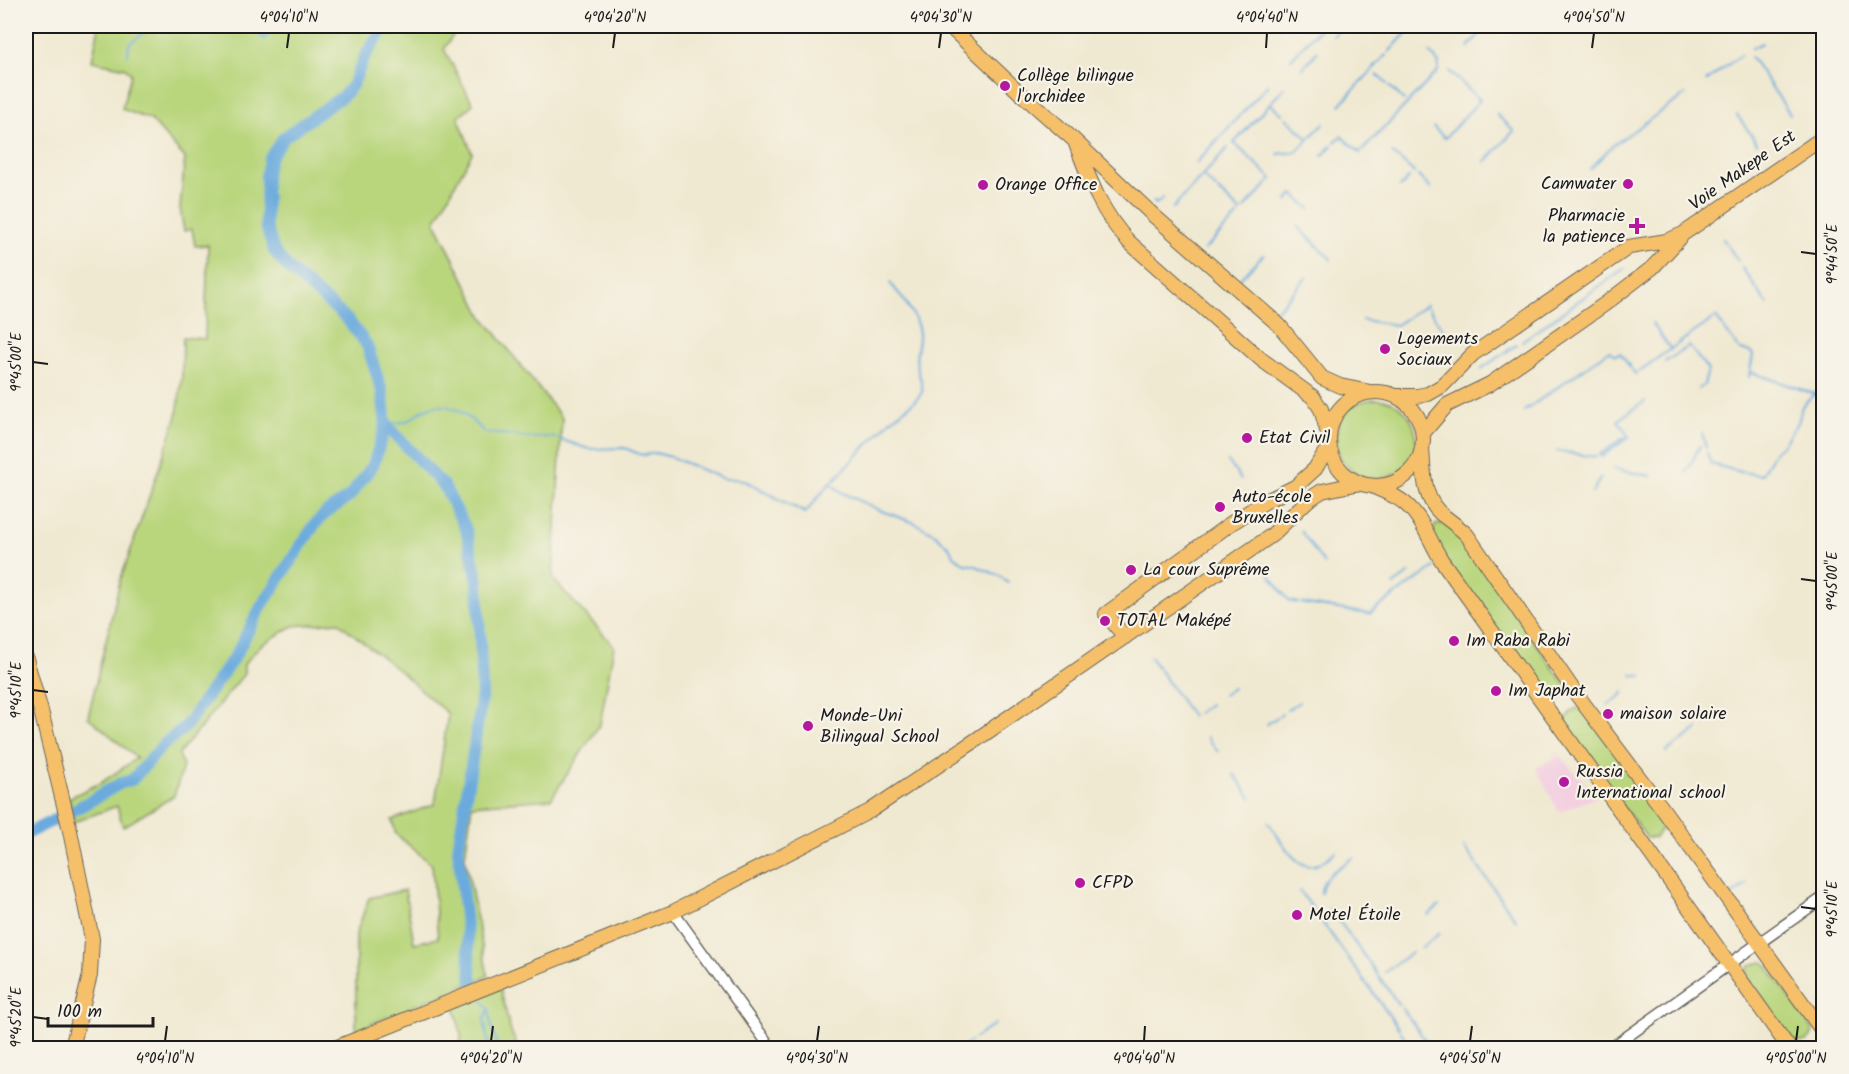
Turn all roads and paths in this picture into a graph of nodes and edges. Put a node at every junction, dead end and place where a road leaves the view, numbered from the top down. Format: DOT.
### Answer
graph roads {
  1 [pos="949,26"];
  2 [pos="1824,137"];
  3 [pos="1074,140"];
  4 [pos="1683,234"];
  5 [pos="1370,392"];
  6 [pos="1395,396"];
  7 [pos="1423,433"];
  8 [pos="1329,442"];
  9 [pos="1422,447"];
  10 [pos="1366,485"];
  11 [pos="1125,637"];
  12 [pos="26,659"];
  13 [pos="1824,897"];
  14 [pos="673,912"];
  15 [pos="1759,943"];
  16 [pos="1730,965"];
  17 [pos="1824,1032"];
  18 [pos="72,1048"];
  19 [pos="335,1048"];
  20 [pos="771,1048"];
  21 [pos="1611,1048"];
  22 [pos="1789,1048"];
  1 -- 3 [label="main road"];
  2 -- 4 [label="main road, Voie Makepe Est"];
  3 -- 5 [label="main road"];
  3 -- 8 [label="main road"];
  4 -- 6 [label="main road"];
  4 -- 7 [label="main road"];
  5 -- 6 [label="main road"];
  5 -- 8 [label="main road"];
  6 -- 7 [label="main road"];
  7 -- 9 [label="main road"];
  8 -- 10 [label="main road"];
  8 -- 11 [label="main road"];
  9 -- 10 [label="main road"];
  9 -- 15 [label="main road"];
  10 -- 11 [label="main road"];
  10 -- 16 [label="main road"];
  11 -- 14 [label="main road"];
  12 -- 18 [label="main road"];
  13 -- 15 [label="street"];
  14 -- 19 [label="main road"];
  14 -- 20 [label="street"];
  15 -- 16 [label="street"];
  15 -- 17 [label="main road"];
  16 -- 21 [label="street"];
  16 -- 22 [label="main road"];
}
